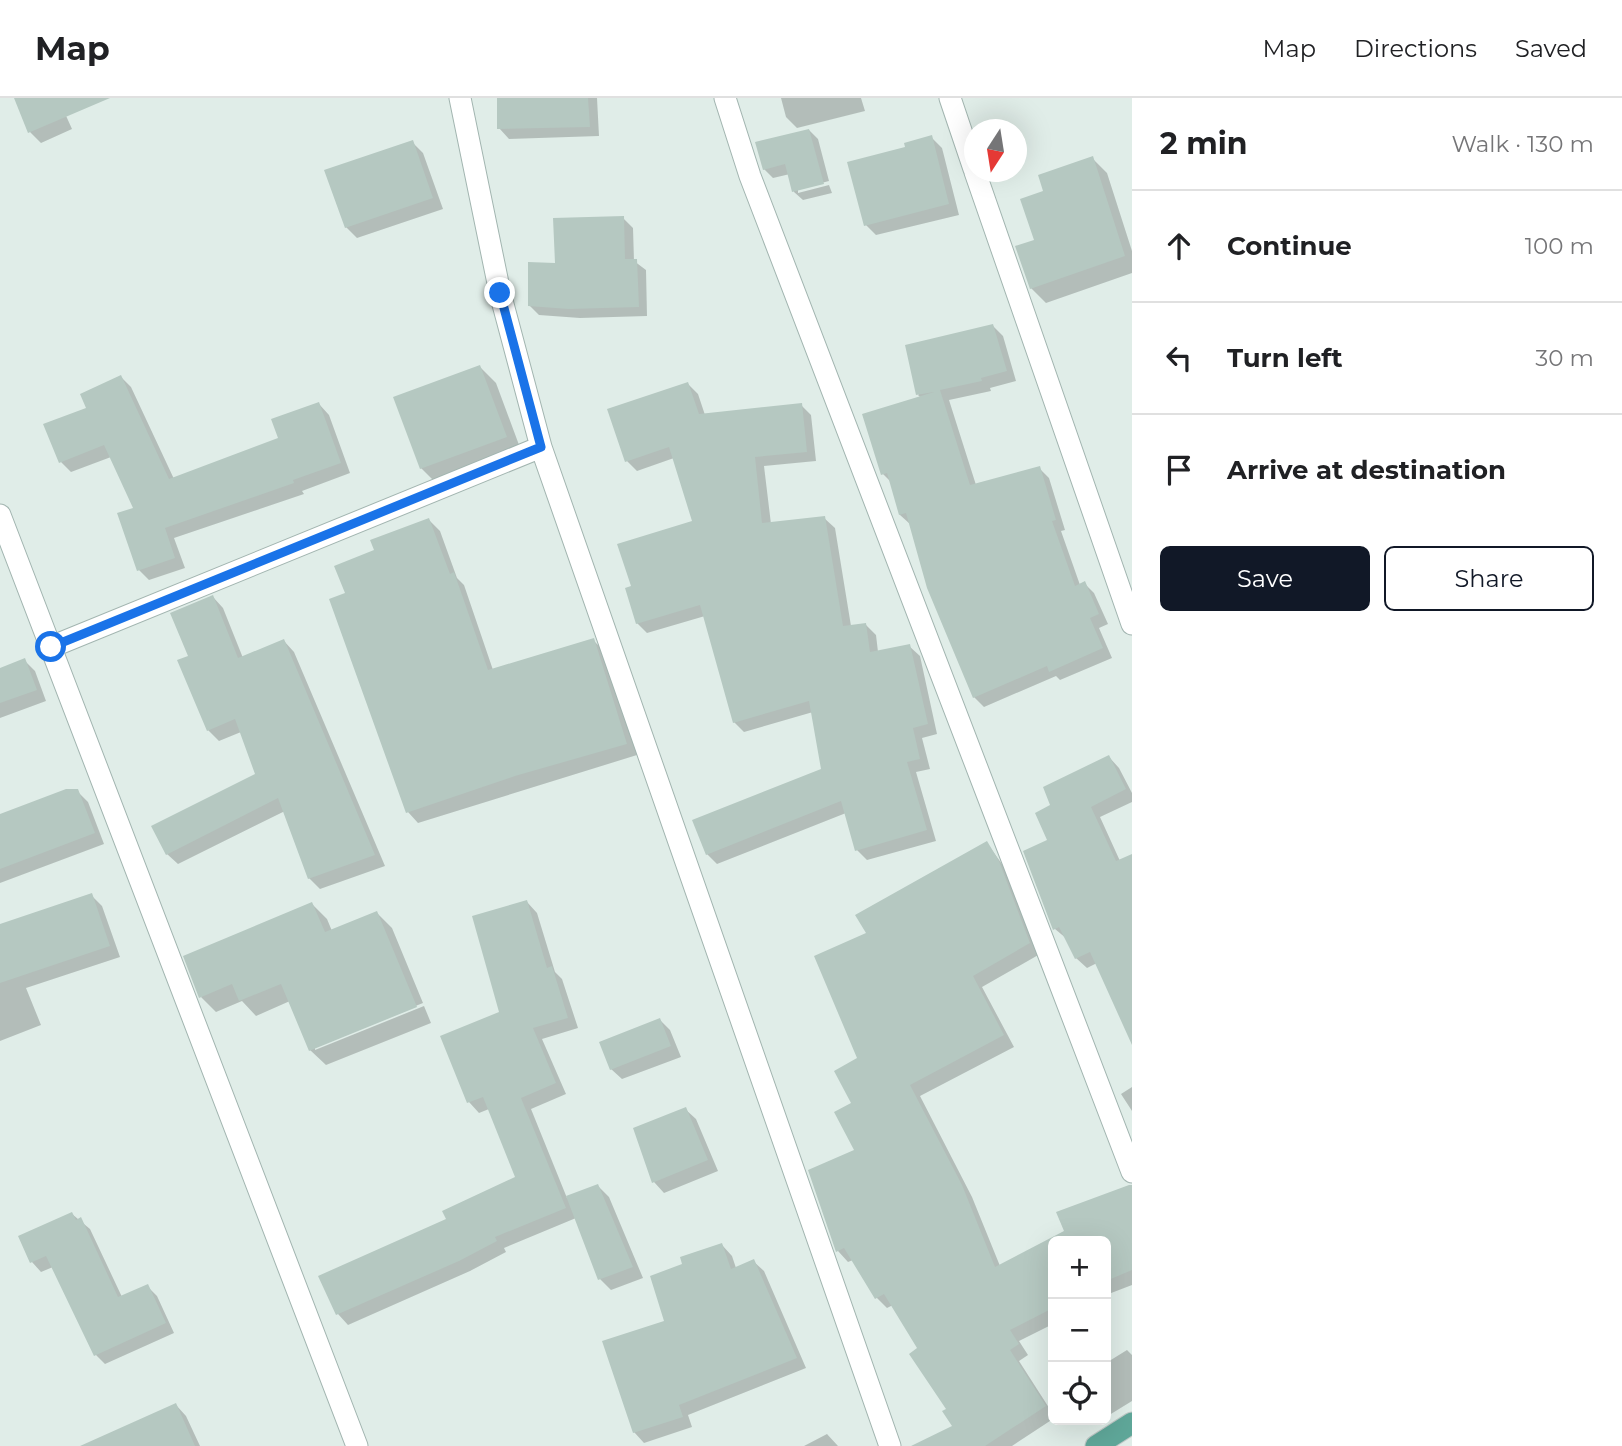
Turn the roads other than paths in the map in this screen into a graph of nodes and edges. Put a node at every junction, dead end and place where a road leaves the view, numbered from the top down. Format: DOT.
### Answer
graph roads {
  1 [pos="460,98"];
  2 [pos="725,98"];
  3 [pos="950,98"];
  4 [pos="964,138"];
  5 [pos="979,182"];
  6 [pos="541,447"];
  7 [pos="0,515"];
  8 [pos="1132,624"];
  9 [pos="51,647"];
  10 [pos="1132,1172"];
  11 [pos="1132,1423"];
  12 [pos="357,1446"];
  13 [pos="890,1446"];
  14 [pos="1096,1446"];
  1 -- 6 [label="street"];
  2 -- 10 [label="street"];
  3 -- 4 [label="street"];
  5 -- 8 [label="street"];
  6 -- 9 [label="street"];
  6 -- 13 [label="street"];
  7 -- 9 [label="street"];
  9 -- 12 [label="street"];
  11 -- 14 [label="main road"];
}
